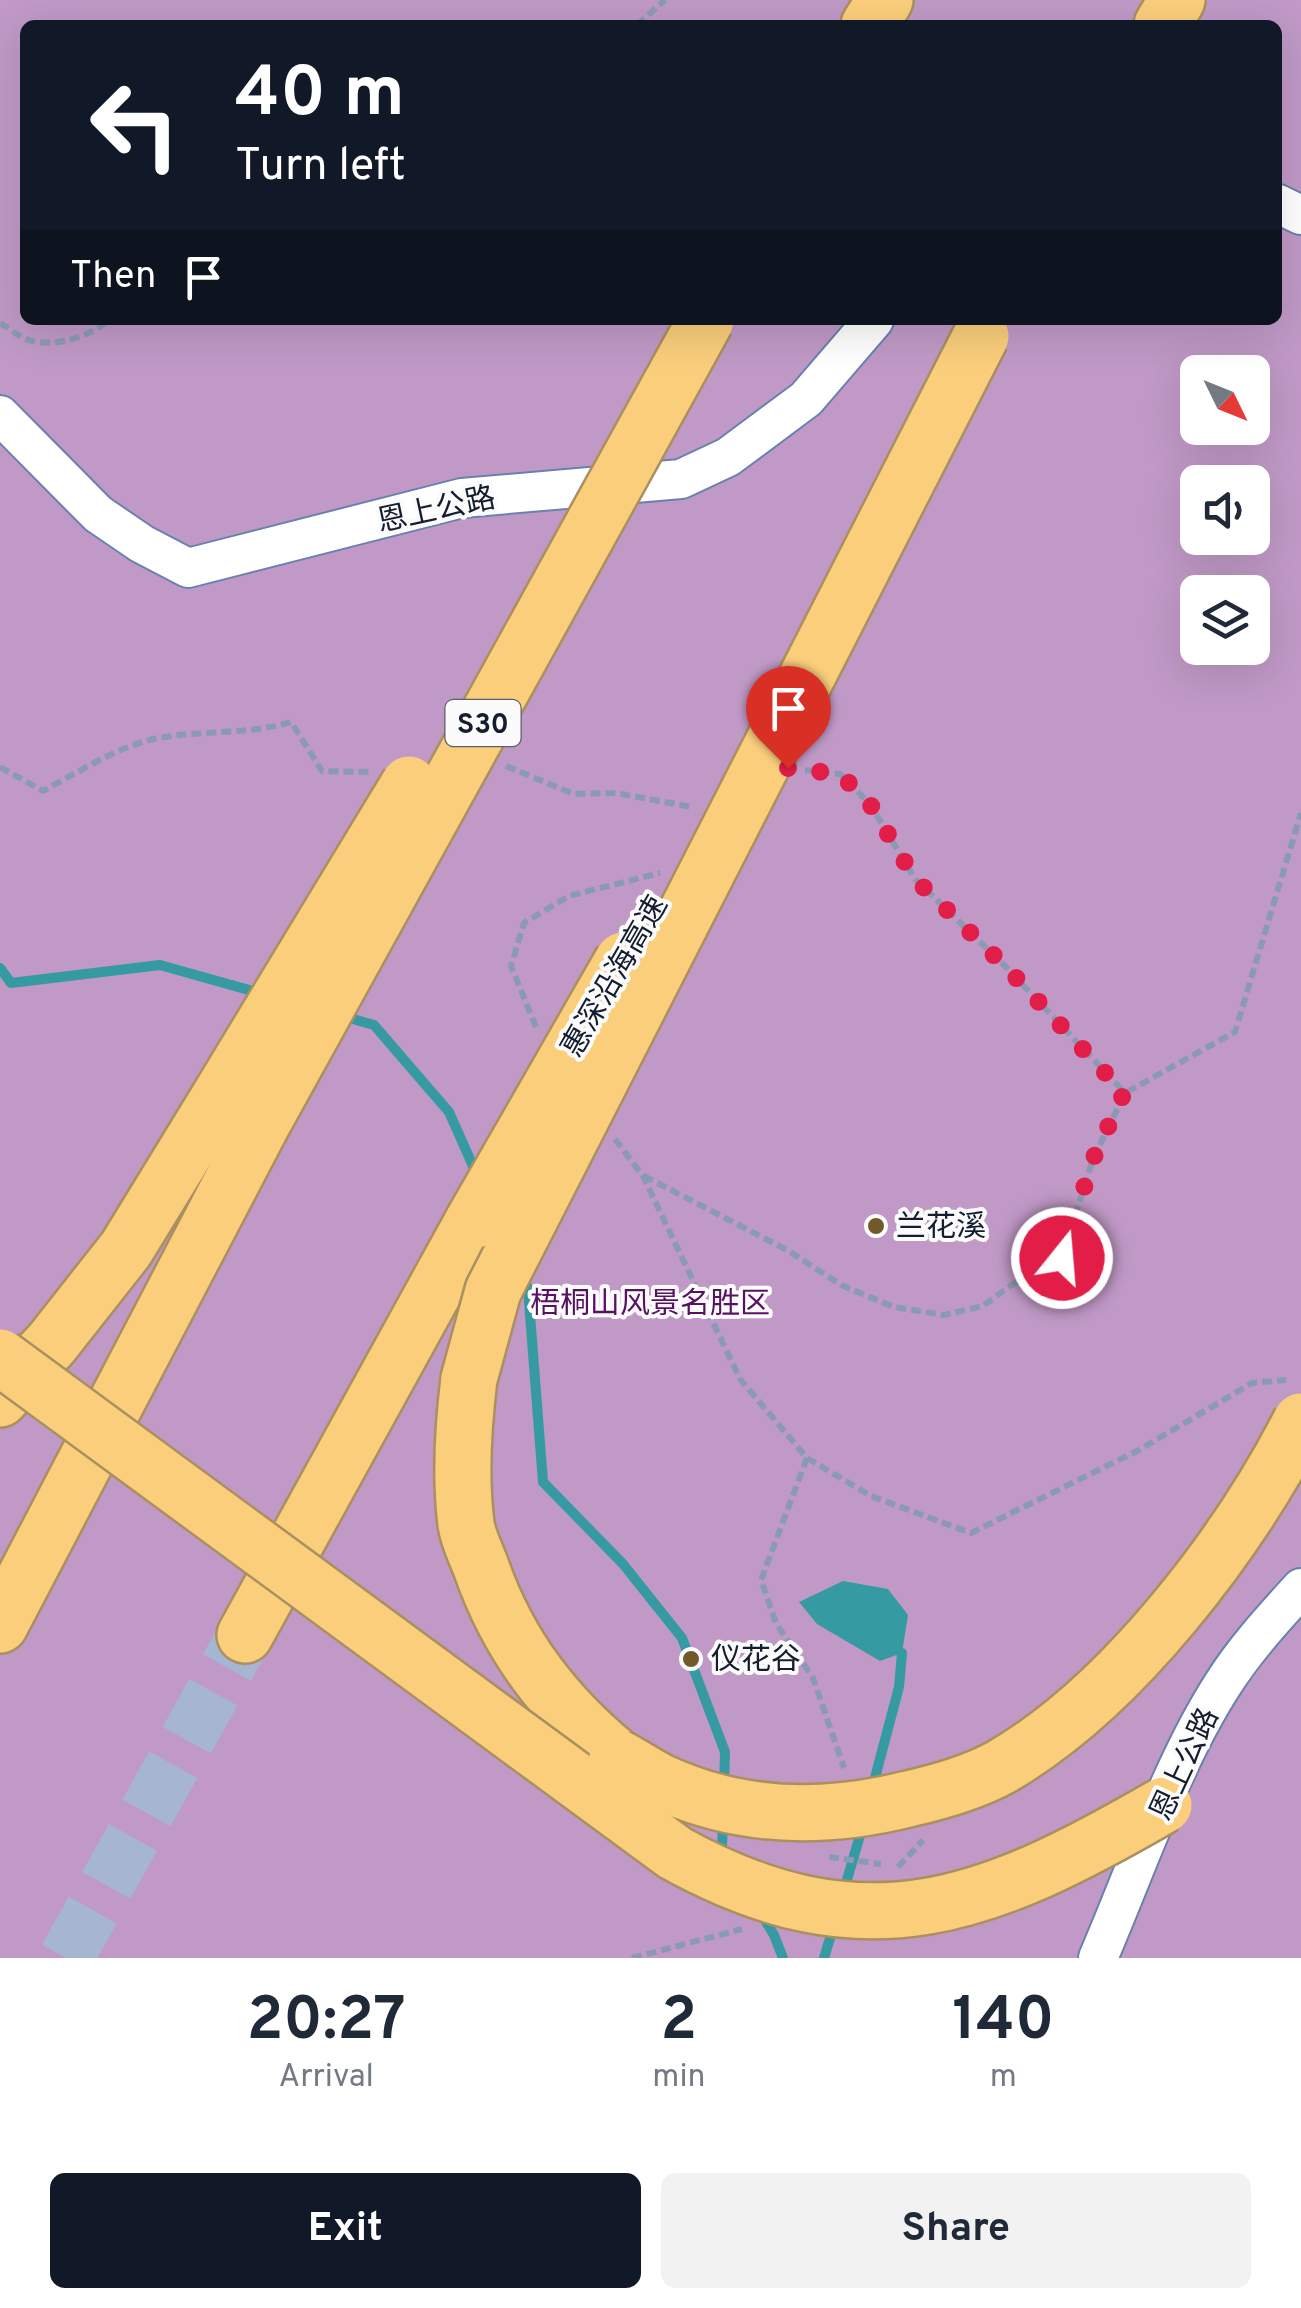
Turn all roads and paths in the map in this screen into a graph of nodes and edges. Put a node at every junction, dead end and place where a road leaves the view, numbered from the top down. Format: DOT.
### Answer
graph roads {
  1 [pos="665,0"];
  2 [pos="643,20"];
  3 [pos="0,323"];
  4 [pos="103,325"];
  5 [pos="687,325"];
  6 [pos="703,325"];
  7 [pos="870,325"];
  8 [pos="986,328"];
  9 [pos="0,414"];
  10 [pos="788,768"];
  11 [pos="1301,813"];
  12 [pos="1124,1093"];
  13 [pos="241,1110"];
  14 [pos="643,1176"];
  15 [pos="0,1357"];
  16 [pos="1301,1378"];
  17 [pos="0,1399"];
  18 [pos="1301,1421"];
  19 [pos="807,1458"];
  20 [pos="1301,1588"];
  21 [pos="0,1626"];
  22 [pos="245,1635"];
  23 [pos="1164,1805"];
  24 [pos="746,1928"];
  25 [pos="632,1958"];
  26 [pos="1098,1958"];
  1 -- 2 [label="path"];
  3 -- 4 [label="path"];
  5 -- 13 [label="highway, bridge"];
  6 -- 13 [label="highway, S30, bridge"];
  7 -- 9 [label="street, 恩上公路"];
  8 -- 18 [label="highway, bridge"];
  8 -- 22 [label="highway, 惠深沿海高速, bridge"];
  10 -- 12 [label="path"];
  11 -- 12 [label="path"];
  12 -- 14 [label="path"];
  13 -- 17 [label="highway"];
  13 -- 21 [label="highway, S30"];
  15 -- 23 [label="highway, bridge"];
  16 -- 19 [label="path"];
  20 -- 23 [label="street, 恩上公路"];
  23 -- 26 [label="street, 恩上公路"];
  24 -- 25 [label="path"];
}
